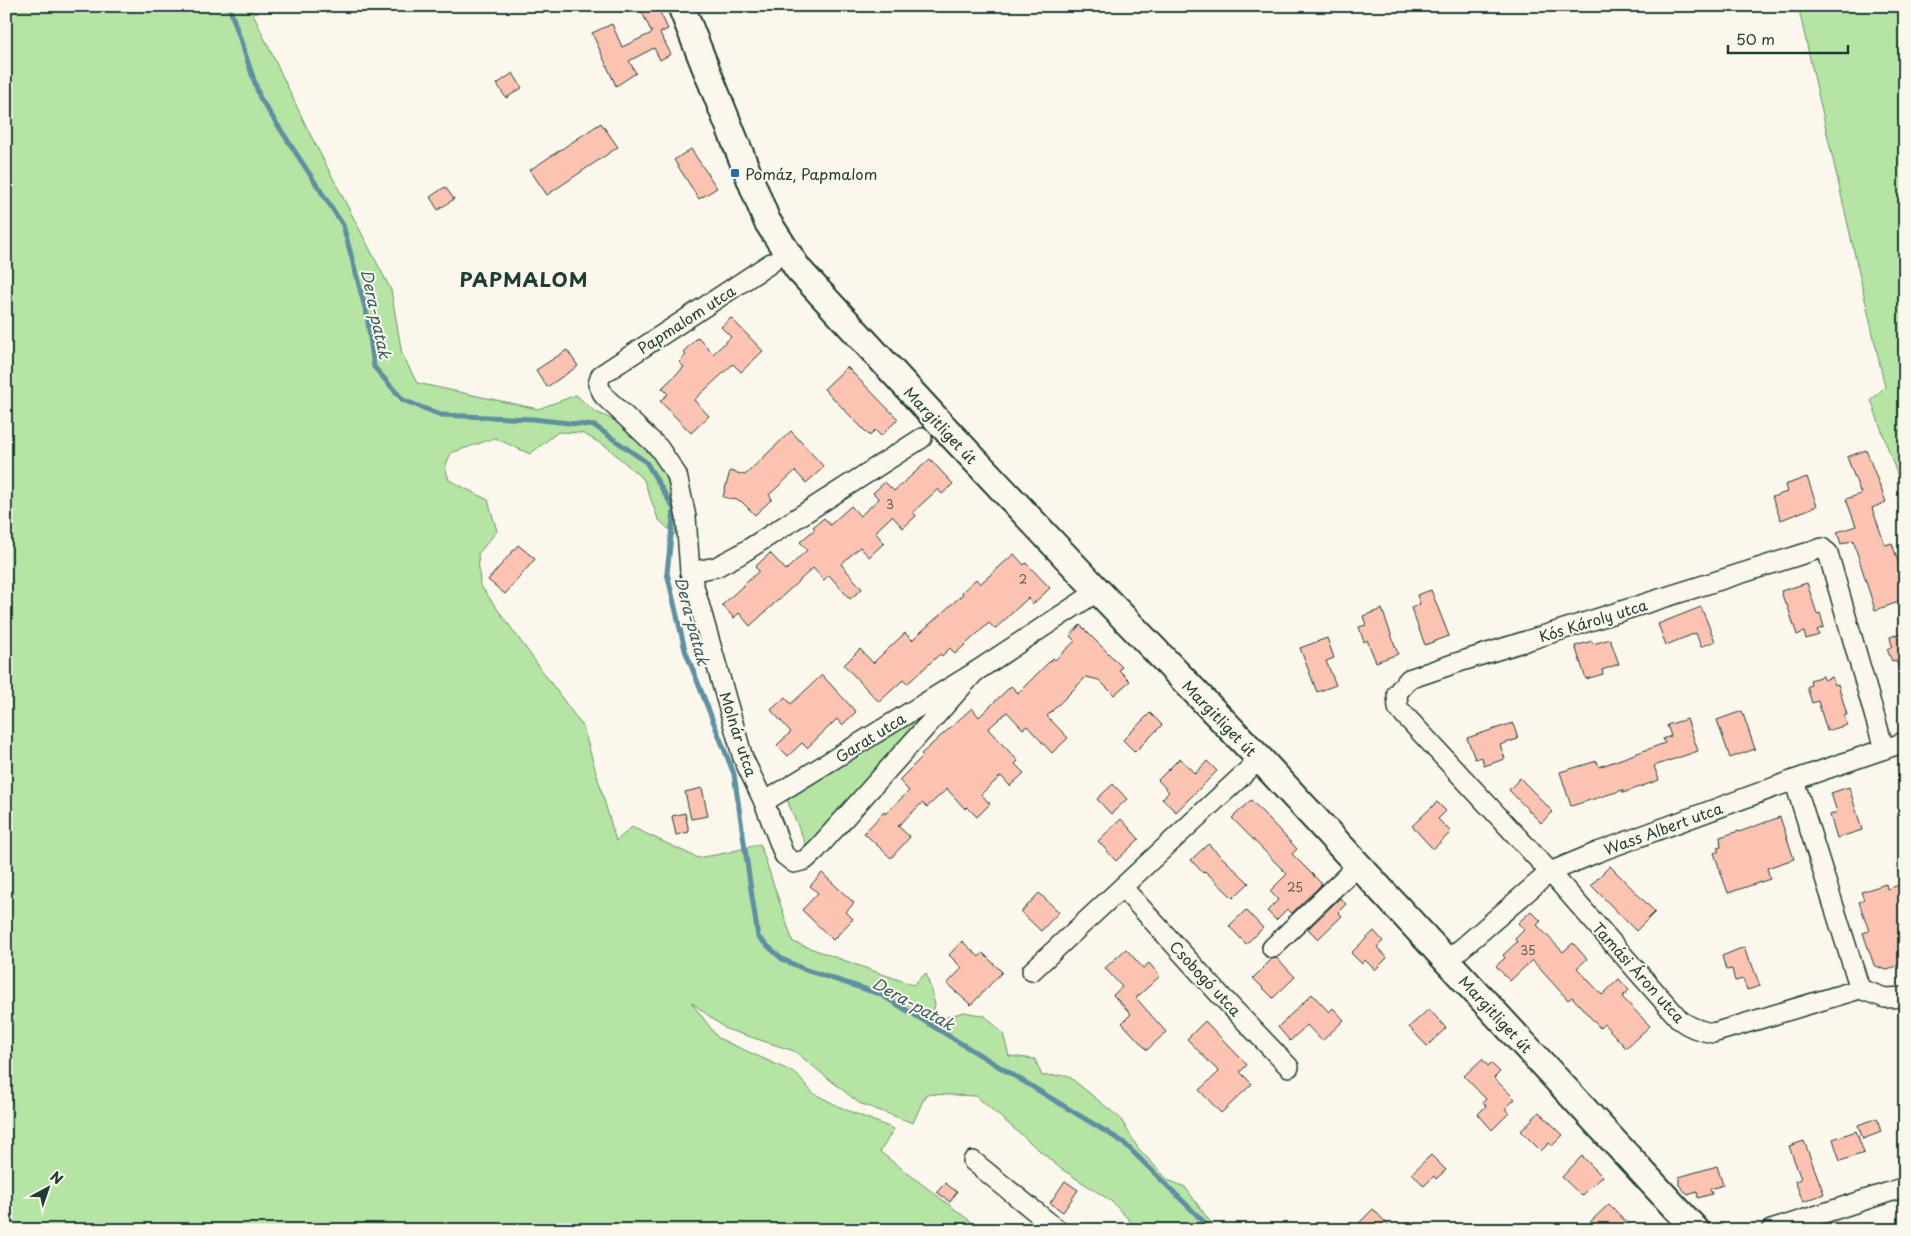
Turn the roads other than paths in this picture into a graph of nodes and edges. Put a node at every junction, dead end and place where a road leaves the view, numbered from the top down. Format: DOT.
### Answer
graph roads {
  1 [pos="681,6"];
  2 [pos="771,262"];
  3 [pos="601,375"];
  4 [pos="922,438"];
  5 [pos="690,572"];
  6 [pos="1098,591"];
  7 [pos="975,672"];
  8 [pos="1905,742"];
  9 [pos="1884,749"];
  10 [pos="1260,759"];
  11 [pos="1794,780"];
  12 [pos="764,802"];
  13 [pos="816,850"];
  14 [pos="1358,865"];
  15 [pos="1550,872"];
  16 [pos="1123,888"];
  17 [pos="1272,948"];
  18 [pos="1447,961"];
  19 [pos="1032,971"];
  20 [pos="1860,989"];
  21 [pos="1905,997"];
  22 [pos="1290,1067"];
  23 [pos="973,1161"];
  24 [pos="1905,1187"];
  25 [pos="1058,1230"];
  26 [pos="1696,1230"];
  27 [pos="1771,1230"];
  1 -- 6 [label="main road, Margitliget út"];
  2 -- 3 [label="street, Papmalom utca"];
  3 -- 5 [label="street, Molnár utca"];
  4 -- 5 [label="street"];
  5 -- 12 [label="street, Molnár utca"];
  6 -- 7 [label="street, Garat utca"];
  6 -- 10 [label="main road, Margitliget út"];
  7 -- 12 [label="street, Garat utca"];
  7 -- 13 [label="street, Garat utca"];
  8 -- 9 [label="street, Wass Albert utca"];
  9 -- 11 [label="street, Wass Albert utca"];
  9 -- 15 [label="street, Kós Károly utca"];
  10 -- 14 [label="main road, Margitliget út"];
  10 -- 16 [label="street"];
  11 -- 15 [label="street, Wass Albert utca"];
  11 -- 20 [label="street"];
  12 -- 13 [label="street, Molnár utca"];
  14 -- 17 [label="street"];
  14 -- 18 [label="main road, Margitliget út"];
  15 -- 18 [label="street, Wass Albert utca"];
  15 -- 20 [label="street, Tamási Áron utca"];
  16 -- 19 [label="street"];
  16 -- 22 [label="street, Csobogó utca"];
  18 -- 26 [label="main road, Margitliget út"];
  20 -- 21 [label="street"];
  23 -- 25 [label="street"];
  24 -- 27 [label="street"];
}
